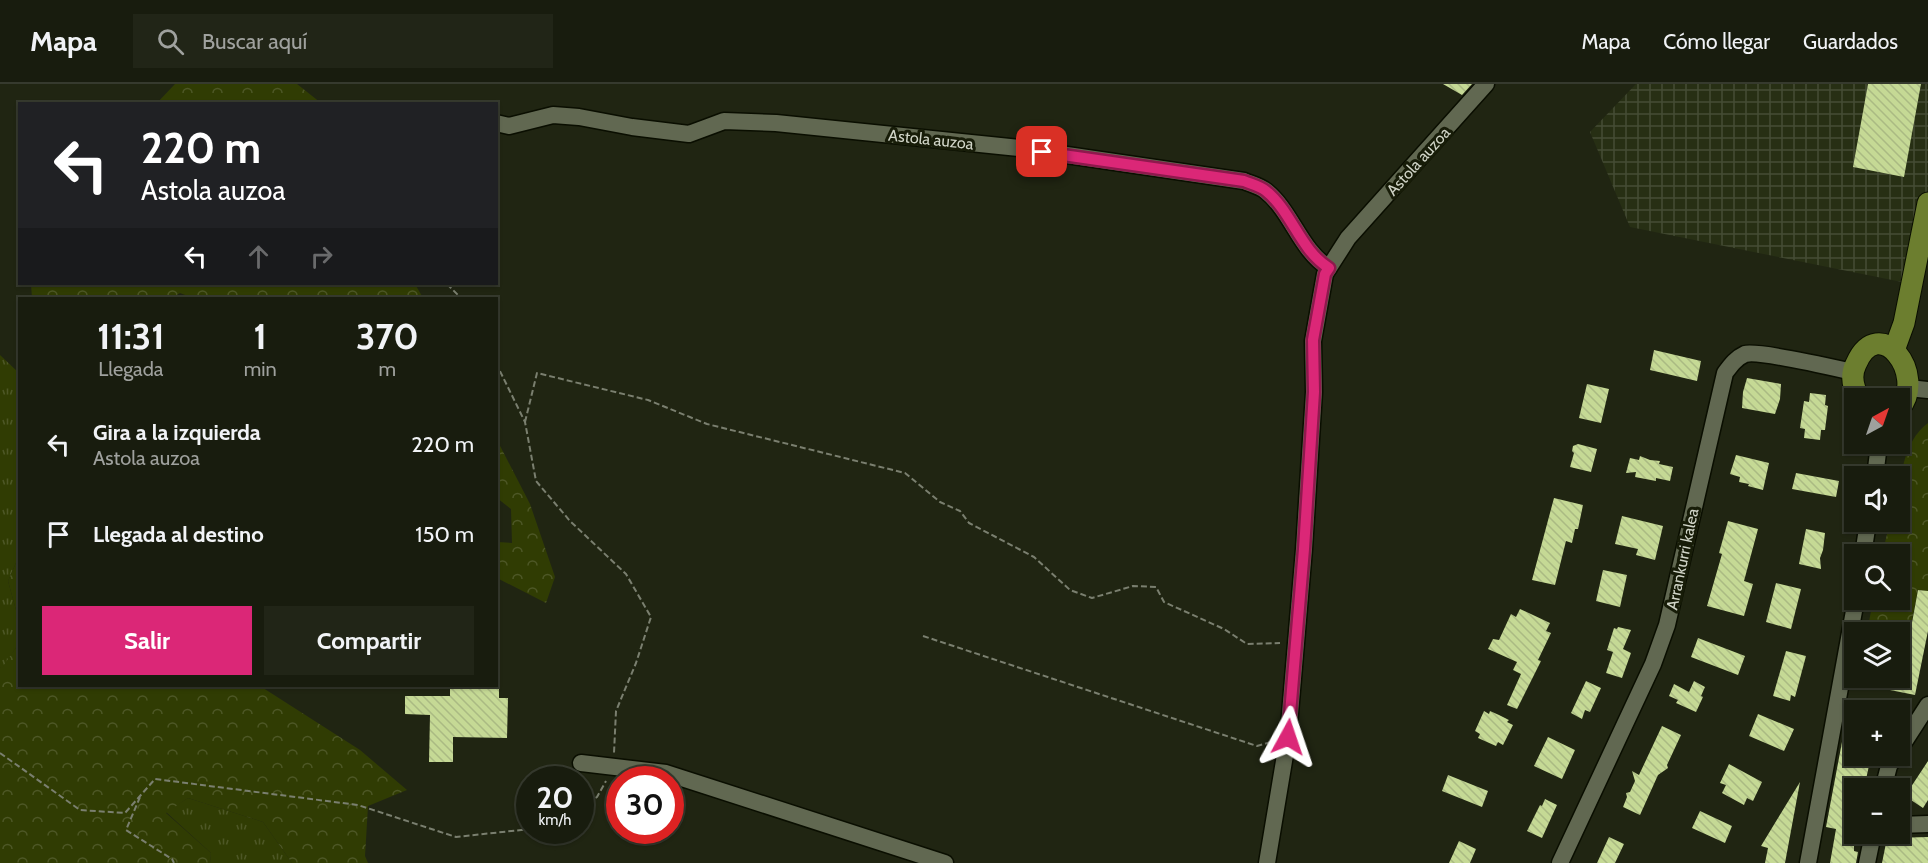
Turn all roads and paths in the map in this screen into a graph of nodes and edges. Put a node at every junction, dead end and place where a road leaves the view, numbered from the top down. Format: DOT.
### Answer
graph roads {
  1 [pos="1486,84"];
  2 [pos="498,123"];
  3 [pos="1928,203"];
  4 [pos="1329,268"];
  5 [pos="448,285"];
  6 [pos="460,297"];
  7 [pos="1896,345"];
  8 [pos="498,367"];
  9 [pos="1853,372"];
  10 [pos="1855,388"];
  11 [pos="1923,389"];
  12 [pos="1910,402"];
  13 [pos="525,422"];
  14 [pos="1854,610"];
  15 [pos="923,636"];
  16 [pos="1296,637"];
  17 [pos="1928,705"];
  18 [pos="1910,733"];
  19 [pos="1288,737"];
  20 [pos="0,753"];
  21 [pos="581,764"];
  22 [pos="606,766"];
  23 [pos="614,766"];
  24 [pos="684,779"];
  25 [pos="606,781"];
  26 [pos="141,794"];
  27 [pos="594,799"];
  28 [pos="1928,824"];
  29 [pos="1910,825"];
  30 [pos="516,831"];
  31 [pos="1871,844"];
  32 [pos="174,863"];
  33 [pos="945,863"];
  34 [pos="1267,863"];
  35 [pos="1560,863"];
  36 [pos="1808,863"];
  37 [pos="1867,863"];
  1 -- 4 [label="street, Astola auzoa"];
  2 -- 4 [label="street, Astola auzoa"];
  3 -- 7 [label="main road"];
  4 -- 16 [label="street, Astola auzoa"];
  5 -- 6 [label="path"];
  7 -- 9 [label="main road"];
  7 -- 11 [label="main road"];
  8 -- 13 [label="path"];
  9 -- 10 [label="main road"];
  9 -- 35 [label="street, Arrankurri kalea"];
  11 -- 12 [label="main road"];
  13 -- 16 [label="path"];
  13 -- 23 [label="path"];
  14 -- 36 [label="street"];
  15 -- 19 [label="path"];
  16 -- 19 [label="street, Astola auzoa"];
  17 -- 18 [label="street"];
  19 -- 34 [label="street, Astola auzoa"];
  20 -- 26 [label="path"];
  21 -- 22 [label="street"];
  24 -- 33 [label="street"];
  25 -- 27 [label="path"];
  26 -- 30 [label="path"];
  26 -- 32 [label="path"];
  28 -- 29 [label="street"];
  31 -- 37 [label="street"];
}
